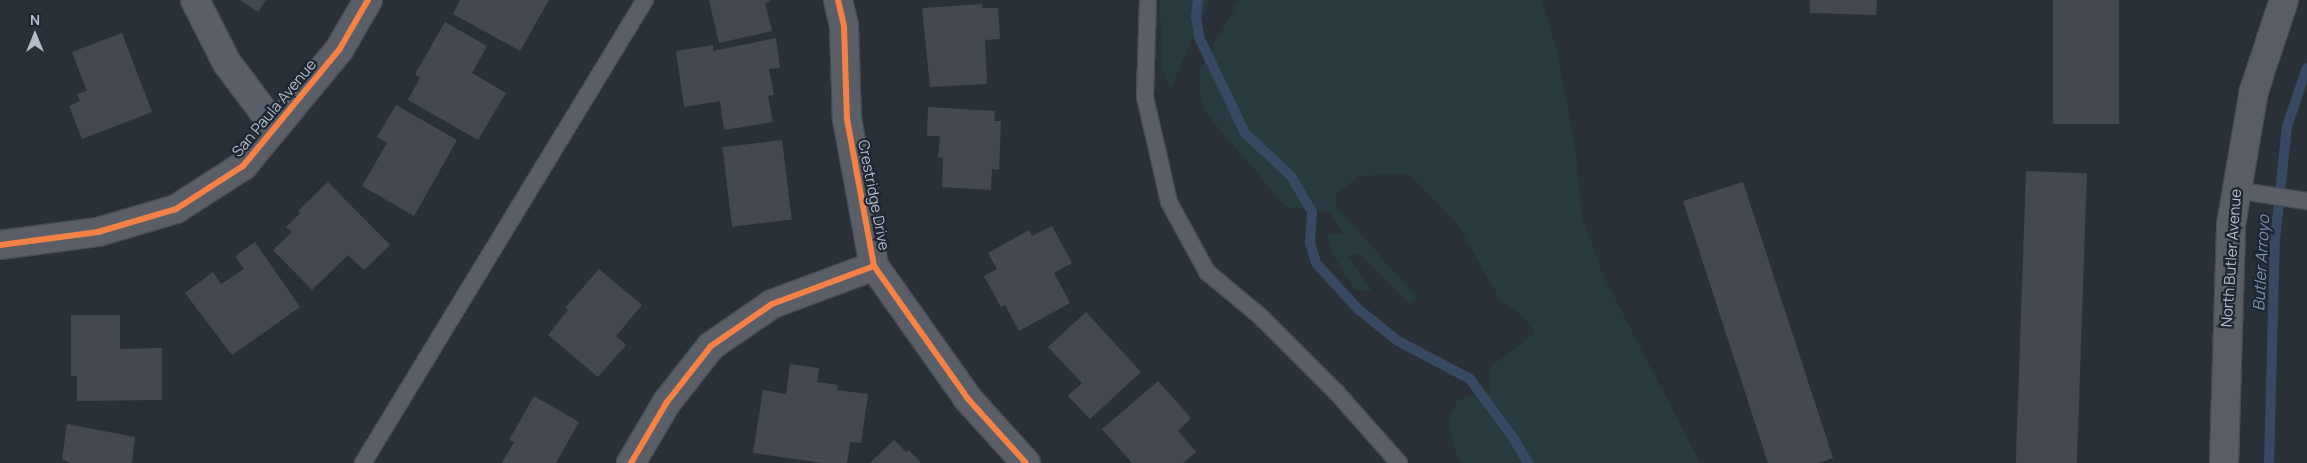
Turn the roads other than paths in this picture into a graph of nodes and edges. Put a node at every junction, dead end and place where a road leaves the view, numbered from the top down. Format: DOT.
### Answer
graph roads {
  1 [pos="195,0"];
  2 [pos="368,0"];
  3 [pos="645,0"];
  4 [pos="838,0"];
  5 [pos="1148,0"];
  6 [pos="2284,0"];
  7 [pos="276,127"];
  8 [pos="2235,190"];
  9 [pos="2307,201"];
  10 [pos="0,245"];
  11 [pos="874,266"];
  12 [pos="363,463"];
  13 [pos="631,463"];
  14 [pos="1026,463"];
  15 [pos="1399,463"];
  16 [pos="2224,463"];
  1 -- 7 [label="street"];
  2 -- 7 [label="street, San Paula Avenue"];
  3 -- 12 [label="lane"];
  4 -- 11 [label="street, Crestridge Drive"];
  5 -- 15 [label="lane"];
  6 -- 8 [label="main road, North Butler Avenue"];
  7 -- 10 [label="street, San Paula Avenue"];
  8 -- 9 [label="lane"];
  8 -- 16 [label="main road, North Butler Avenue"];
  11 -- 13 [label="street"];
  11 -- 14 [label="street, Crestridge Drive"];
}
